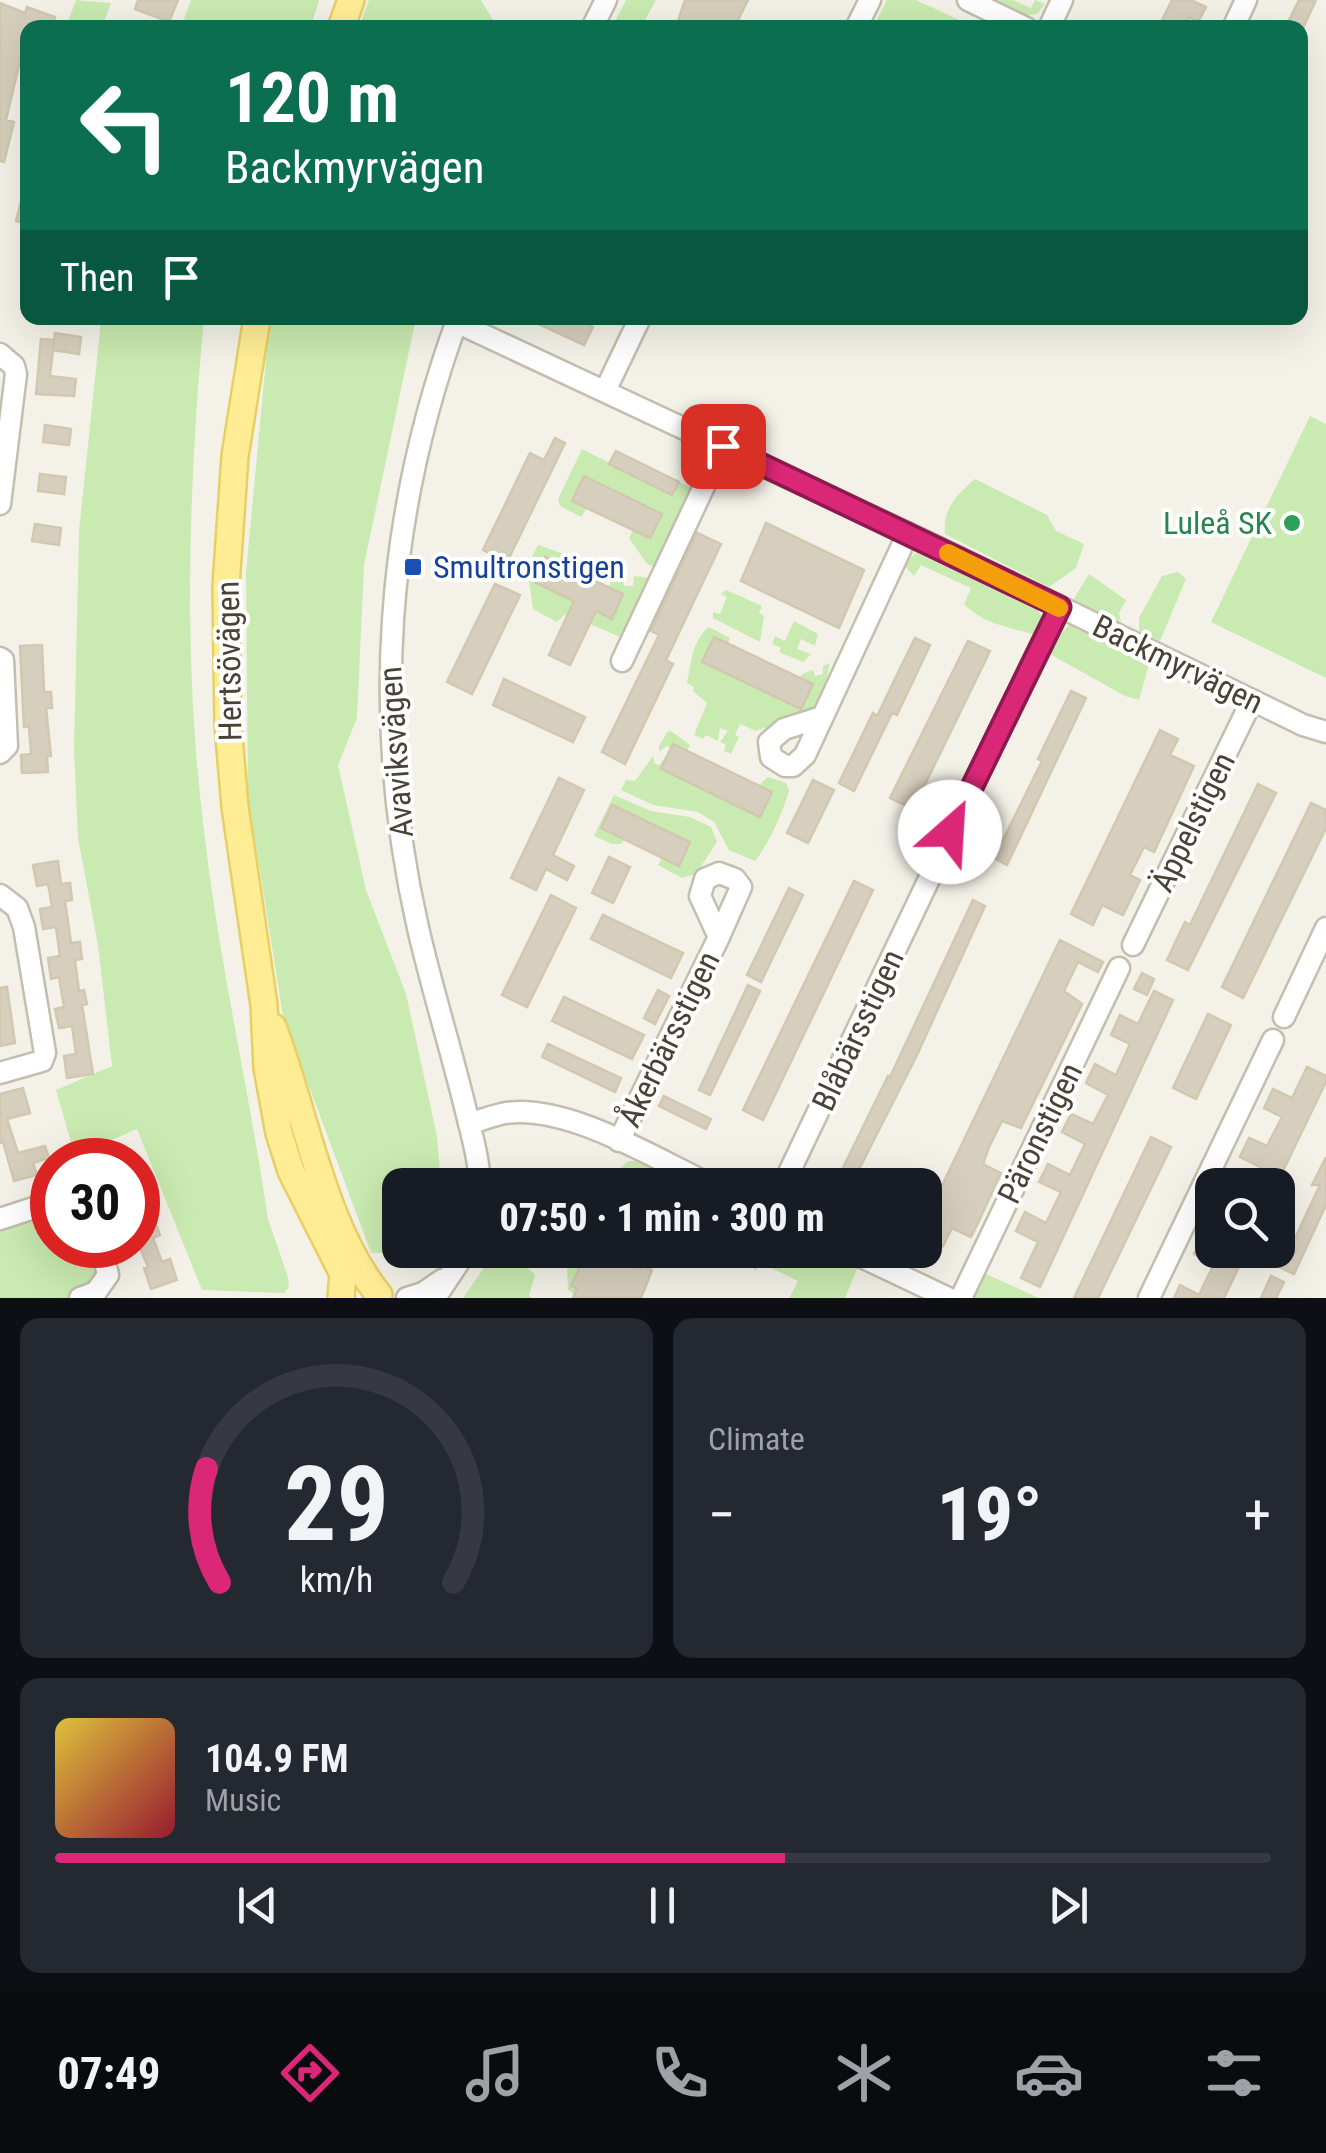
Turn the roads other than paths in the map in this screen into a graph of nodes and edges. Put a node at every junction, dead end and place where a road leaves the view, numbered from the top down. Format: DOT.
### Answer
graph roads {
  1 [pos="968,0"];
  2 [pos="1009,20"];
  3 [pos="256,325"];
  4 [pos="455,325"];
  5 [pos="467,325"];
  6 [pos="637,325"];
  7 [pos="0,354"];
  8 [pos="606,391"];
  9 [pos="723,446"];
  10 [pos="0,504"];
  11 [pos="908,534"];
  12 [pos="1060,607"];
  13 [pos="0,658"];
  14 [pos="622,661"];
  15 [pos="1252,700"];
  16 [pos="822,717"];
  17 [pos="1303,726"];
  18 [pos="1326,732"];
  19 [pos="1326,744"];
  20 [pos="0,752"];
  21 [pos="950,832"];
  22 [pos="931,874"];
  23 [pos="0,894"];
  24 [pos="1326,928"];
  25 [pos="719,937"];
  26 [pos="1133,945"];
  27 [pos="1119,968"];
  28 [pos="264,1005"];
  29 [pos="1284,1017"];
  30 [pos="1273,1040"];
  31 [pos="0,1073"];
  32 [pos="469,1124"];
  33 [pos="619,1141"];
  34 [pos="477,1168"];
  35 [pos="675,1168"];
  36 [pos="791,1168"];
  37 [pos="30,1209"];
  38 [pos="0,1218"];
  39 [pos="106,1268"];
  40 [pos="455,1268"];
  41 [pos="885,1268"];
  42 [pos="452,1273"];
  43 [pos="382,1296"];
  44 [pos="80,1298"];
  45 [pos="344,1298"];
  46 [pos="407,1298"];
  47 [pos="435,1298"];
  48 [pos="948,1298"];
  49 [pos="961,1298"];
  50 [pos="1149,1298"];
  1 -- 2 [label="street"];
  3 -- 28 [label="main road, Hertsövägen"];
  4 -- 32 [label="street, Avaviksvägen"];
  5 -- 8 [label="street, Backmyrvägen"];
  6 -- 8 [label="street"];
  7 -- 10 [label="street"];
  8 -- 9 [label="street, Backmyrvägen"];
  9 -- 11 [label="street, Backmyrvägen"];
  9 -- 14 [label="street"];
  11 -- 12 [label="street, Backmyrvägen"];
  11 -- 16 [label="street"];
  12 -- 15 [label="street, Backmyrvägen"];
  12 -- 21 [label="street"];
  13 -- 20 [label="street"];
  15 -- 17 [label="street, Backmyrvägen"];
  15 -- 26 [label="street, Äppelstigen"];
  17 -- 18 [label="street, Backmyrvägen"];
  17 -- 19 [label="street, Backmyrvägen"];
  22 -- 36 [label="street, Blåbärsstigen"];
  23 -- 31 [label="street"];
  24 -- 29 [label="street"];
  25 -- 33 [label="street, Åkerbärsstigen"];
  27 -- 49 [label="street, Päronstigen"];
  28 -- 43 [label="main road, Hertsövägen"];
  28 -- 45 [label="main road, Hertsövägen"];
  30 -- 50 [label="street"];
  32 -- 33 [label="street"];
  32 -- 34 [label="street, Avaviksvägen"];
  33 -- 35 [label="street"];
  37 -- 38 [label="street"];
  39 -- 44 [label="street"];
  40 -- 42 [label="street"];
  41 -- 48 [label="street"];
  42 -- 46 [label="street"];
  42 -- 47 [label="street"];
  43 -- 45 [label="main road"];
}
